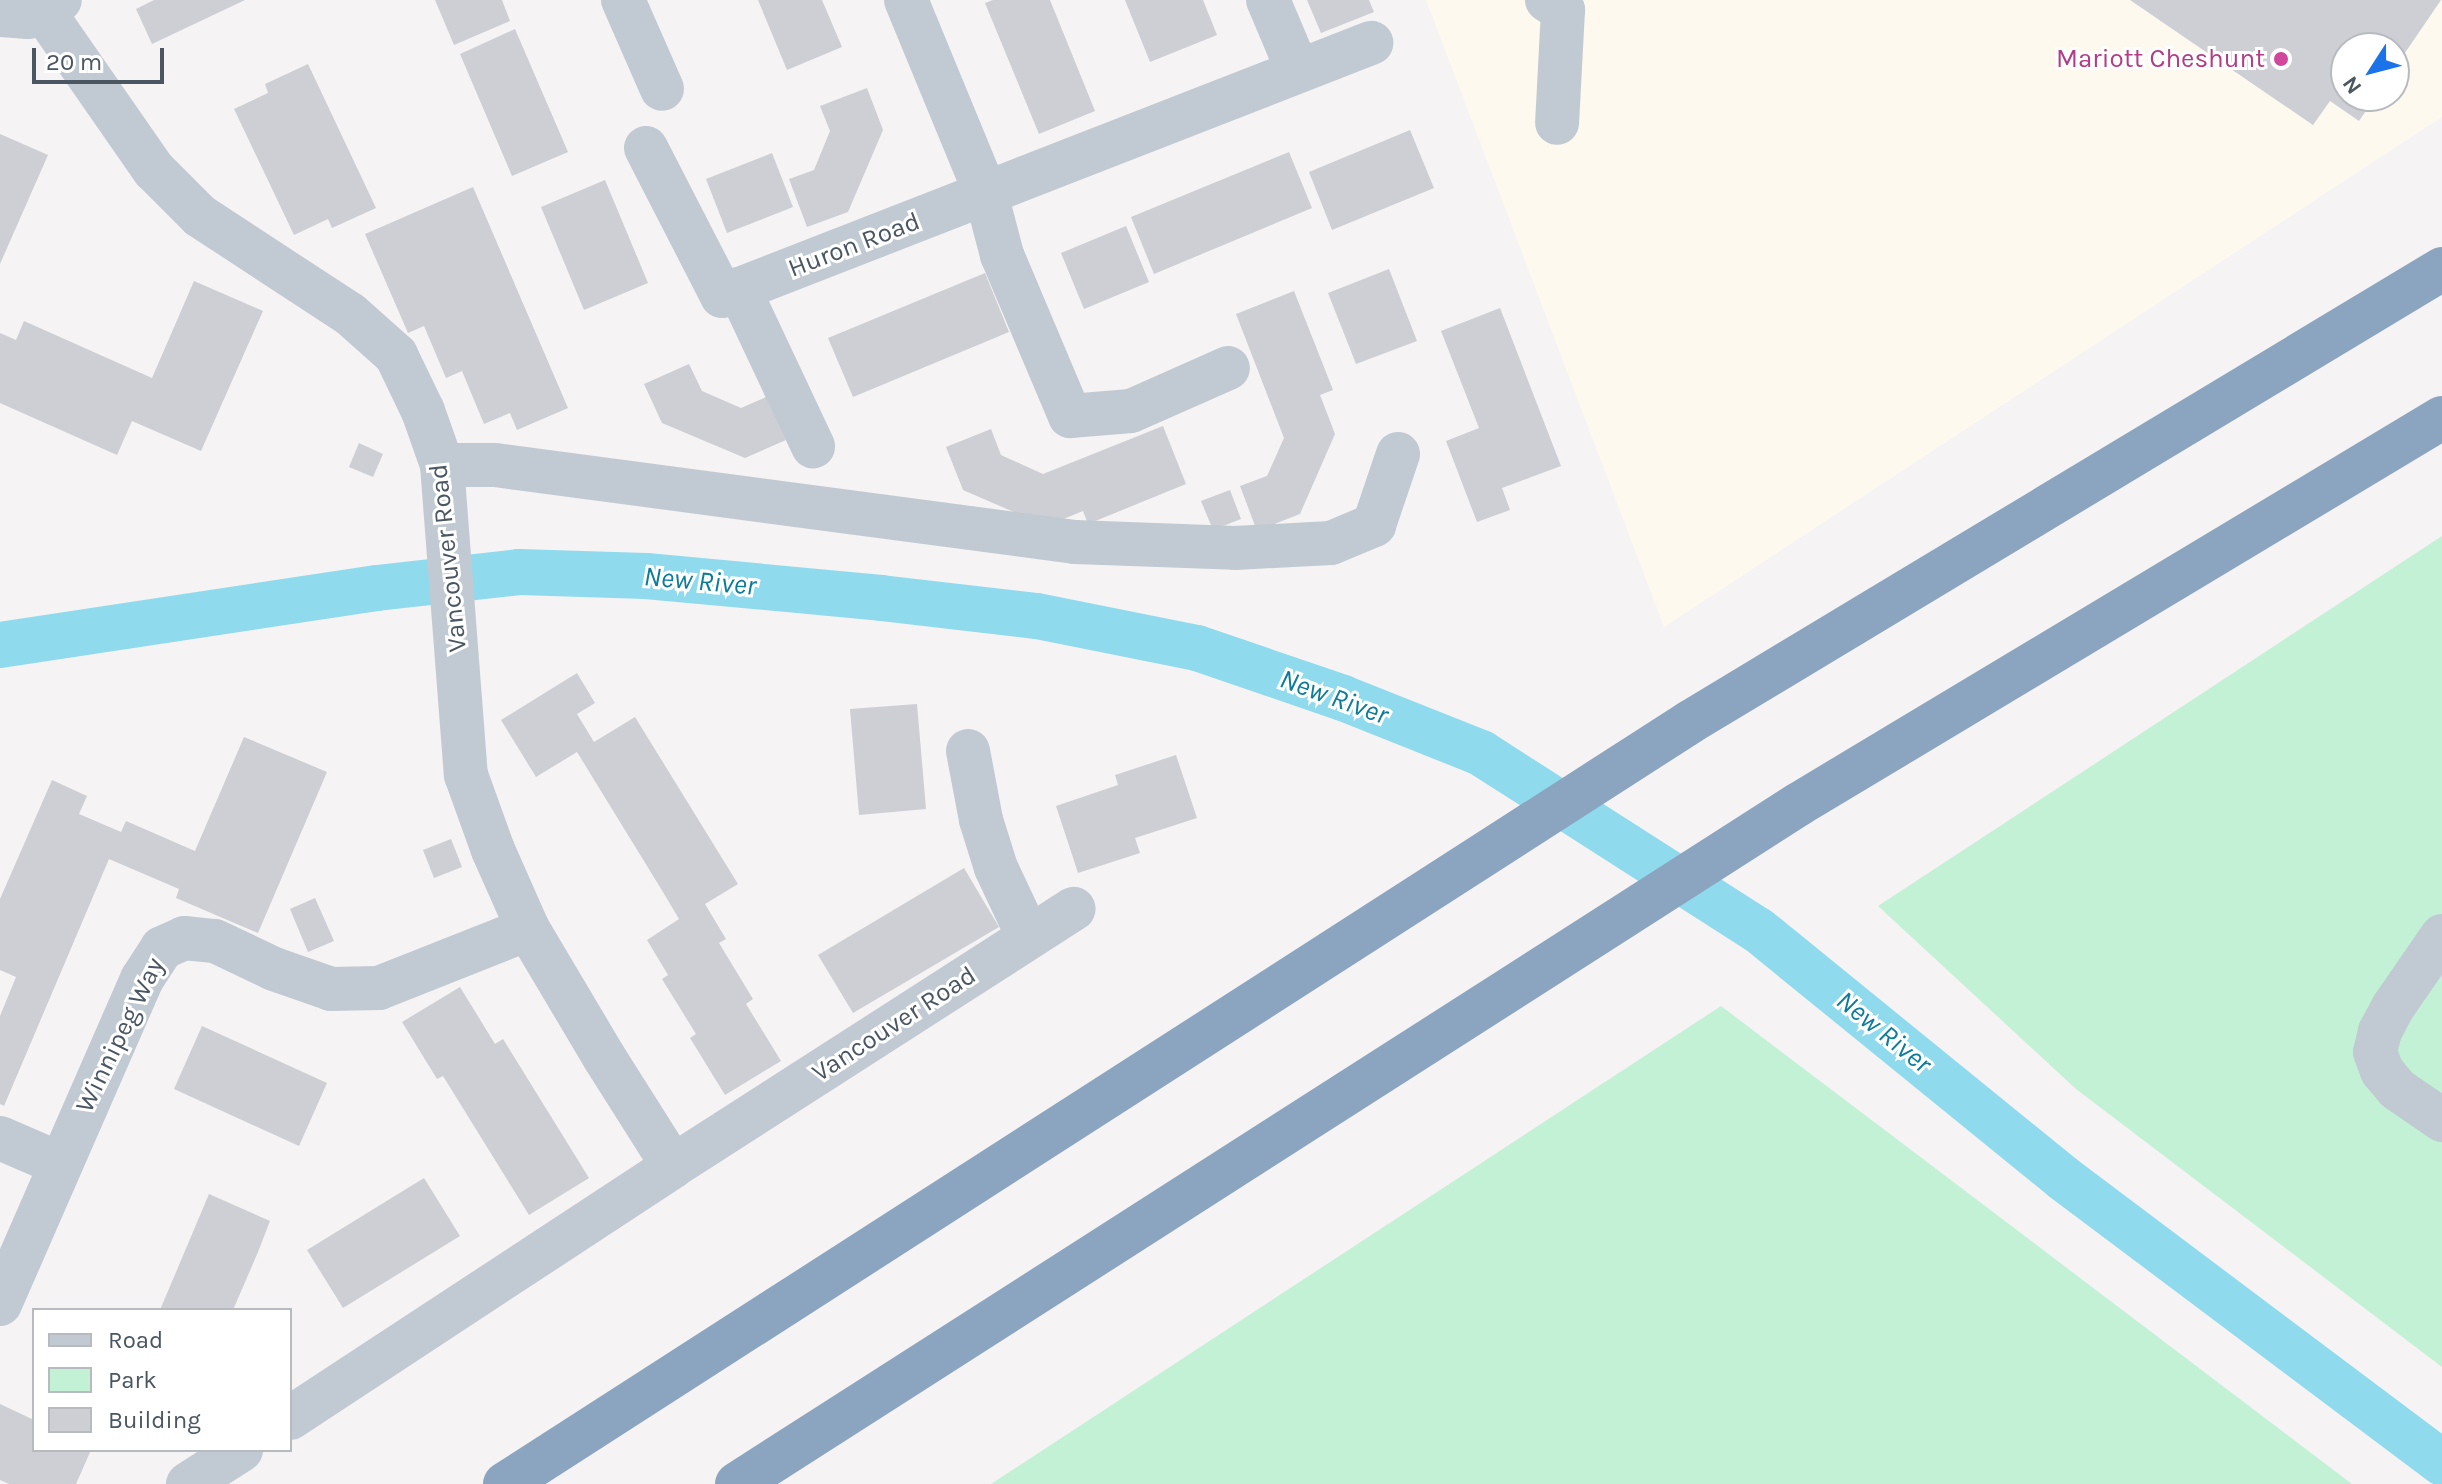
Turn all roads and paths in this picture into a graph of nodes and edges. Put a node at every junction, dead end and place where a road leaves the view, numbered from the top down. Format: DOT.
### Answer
graph roads {
  1 [pos="623,0"];
  2 [pos="906,0"];
  3 [pos="1268,0"];
  4 [pos="1547,0"];
  5 [pos="52,6"];
  6 [pos="0,15"];
  7 [pos="1371,43"];
  8 [pos="1298,71"];
  9 [pos="662,89"];
  10 [pos="1557,123"];
  11 [pos="646,148"];
  12 [pos="986,194"];
  13 [pos="2442,269"];
  14 [pos="730,292"];
  15 [pos="1228,368"];
  16 [pos="2442,418"];
  17 [pos="813,446"];
  18 [pos="1398,454"];
  19 [pos="442,465"];
  20 [pos="968,751"];
  21 [pos="1074,909"];
  22 [pos="528,929"];
  23 [pos="1028,936"];
  24 [pos="2442,936"];
  25 [pos="2442,1120"];
  26 [pos="0,1138"];
  27 [pos="60,1164"];
  28 [pos="673,1166"];
  29 [pos="0,1304"];
  30 [pos="292,1417"];
  31 [pos="836,1420"];
  32 [pos="238,1452"];
  33 [pos="188,1484"];
  34 [pos="505,1484"];
  35 [pos="737,1484"];
  36 [pos="784,1484"];
  1 -- 9 [label="street"];
  2 -- 12 [label="street"];
  3 -- 8 [label="street"];
  4 -- 10 [label="street"];
  5 -- 6 [label="street"];
  5 -- 19 [label="street, Vancouver Road"];
  7 -- 8 [label="street, Huron Road"];
  8 -- 12 [label="street, Huron Road"];
  11 -- 14 [label="street"];
  12 -- 14 [label="street, Huron Road"];
  12 -- 15 [label="street"];
  13 -- 34 [label="highway"];
  14 -- 17 [label="street"];
  16 -- 31 [label="highway"];
  18 -- 19 [label="street"];
  19 -- 22 [label="street, Vancouver Road"];
  20 -- 23 [label="street"];
  21 -- 23 [label="street, Vancouver Road"];
  22 -- 27 [label="street, Winnipeg Way"];
  22 -- 28 [label="street, Vancouver Road"];
  23 -- 28 [label="street, Vancouver Road"];
  24 -- 25 [label="street"];
  26 -- 27 [label="street"];
  27 -- 29 [label="street, Winnipeg Way"];
  28 -- 30 [label="street, Vancouver Road"];
  31 -- 35 [label="highway"];
  31 -- 36 [label="highway"];
  32 -- 33 [label="street"];
}
